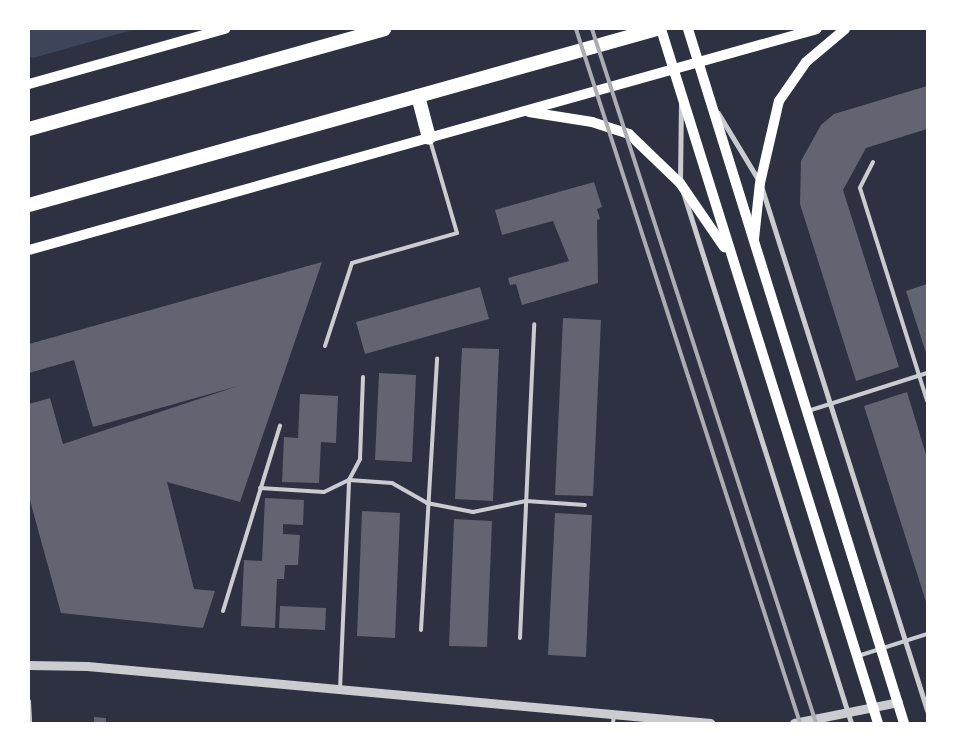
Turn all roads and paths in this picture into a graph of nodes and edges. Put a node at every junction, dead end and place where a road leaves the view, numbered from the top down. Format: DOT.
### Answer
graph roads {
  1 [pos="225,29"];
  2 [pos="348,29"];
  3 [pos="384,29"];
  4 [pos="657,29"];
  5 [pos="661,29"];
  6 [pos="688,29"];
  7 [pos="817,29"];
  8 [pos="845,29"];
  9 [pos="317,48"];
  10 [pos="698,62"];
  11 [pos="674,69"];
  12 [pos="29,84"];
  13 [pos="682,92"];
  14 [pos="418,96"];
  15 [pos="710,99"];
  16 [pos="524,111"];
  17 [pos="29,129"];
  18 [pos="430,138"];
  19 [pos="873,162"];
  20 [pos="680,183"];
  21 [pos="760,184"];
  22 [pos="29,205"];
  23 [pos="753,245"];
  24 [pos="29,250"];
  25 [pos="729,254"];
  26 [pos="534,324"];
  27 [pos="325,346"];
  28 [pos="437,358"];
  29 [pos="927,373"];
  30 [pos="919,375"];
  31 [pos="363,377"];
  32 [pos="927,401"];
  33 [pos="830,404"];
  34 [pos="806,411"];
  35 [pos="280,426"];
  36 [pos="349,480"];
  37 [pos="260,488"];
  38 [pos="526,501"];
  39 [pos="427,503"];
  40 [pos="586,505"];
  41 [pos="223,610"];
  42 [pos="421,630"];
  43 [pos="927,634"];
  44 [pos="520,638"];
  45 [pos="905,641"];
  46 [pos="881,649"];
  47 [pos="857,656"];
  48 [pos="29,665"];
  49 [pos="340,689"];
  50 [pos="29,701"];
  51 [pos="898,702"];
  52 [pos="874,710"];
  53 [pos="927,710"];
  54 [pos="613,719"];
  55 [pos="850,719"];
  56 [pos="30,723"];
  57 [pos="710,723"];
  58 [pos="794,723"];
  59 [pos="878,723"];
  60 [pos="904,723"];
  1 -- 12 [label="main road"];
  2 -- 9 [label="highway"];
  3 -- 9 [label="highway"];
  4 -- 14 [label="highway"];
  5 -- 11 [label="main road"];
  6 -- 10 [label="main road"];
  7 -- 10 [label="main road"];
  8 -- 21 [label="main road"];
  9 -- 17 [label="highway"];
  10 -- 11 [label="main road"];
  10 -- 15 [label="main road"];
  11 -- 13 [label="main road"];
  11 -- 16 [label="main road"];
  13 -- 20 [label="street"];
  13 -- 25 [label="main road"];
  14 -- 18 [label="highway"];
  14 -- 22 [label="highway"];
  15 -- 21 [label="street"];
  15 -- 23 [label="main road"];
  16 -- 18 [label="main road"];
  16 -- 20 [label="main road"];
  18 -- 24 [label="main road"];
  18 -- 27 [label="lane"];
  19 -- 30 [label="lane"];
  20 -- 25 [label="main road"];
  20 -- 55 [label="street"];
  21 -- 23 [label="main road"];
  21 -- 33 [label="street"];
  23 -- 34 [label="main road"];
  25 -- 47 [label="main road"];
  26 -- 38 [label="lane"];
  28 -- 39 [label="lane"];
  29 -- 30 [label="lane"];
  30 -- 32 [label="lane"];
  30 -- 33 [label="lane"];
  31 -- 36 [label="lane"];
  33 -- 34 [label="lane"];
  33 -- 45 [label="street"];
  34 -- 46 [label="main road"];
  35 -- 37 [label="lane"];
  36 -- 37 [label="lane"];
  36 -- 39 [label="lane"];
  36 -- 49 [label="lane"];
  37 -- 41 [label="lane"];
  38 -- 39 [label="lane"];
  38 -- 40 [label="lane"];
  38 -- 44 [label="lane"];
  39 -- 42 [label="lane"];
  43 -- 45 [label="lane"];
  45 -- 46 [label="lane"];
  45 -- 53 [label="street"];
  46 -- 47 [label="lane"];
  46 -- 51 [label="main road"];
  47 -- 52 [label="main road"];
  48 -- 49 [label="street"];
  49 -- 54 [label="street"];
  50 -- 56 [label="lane"];
  51 -- 52 [label="street"];
  51 -- 60 [label="main road"];
  52 -- 55 [label="street"];
  52 -- 59 [label="main road"];
  54 -- 57 [label="street"];
  55 -- 58 [label="street"];
}
